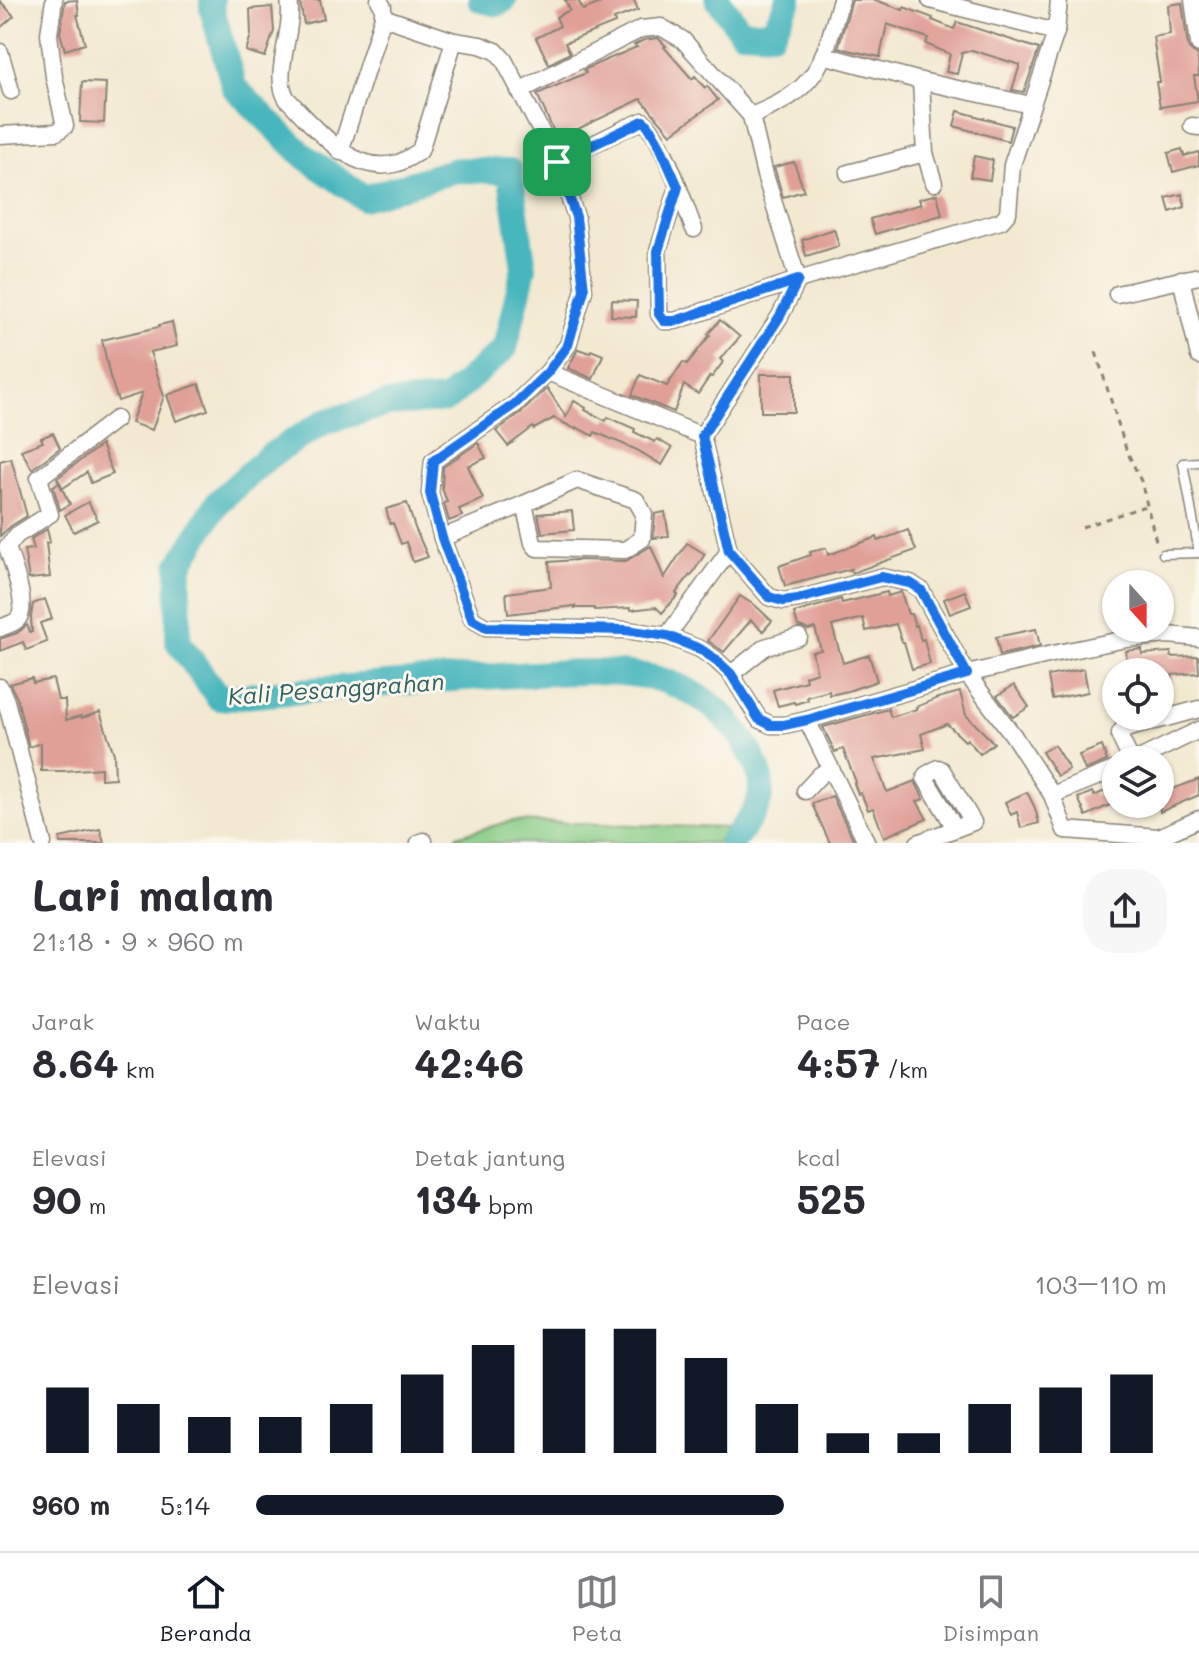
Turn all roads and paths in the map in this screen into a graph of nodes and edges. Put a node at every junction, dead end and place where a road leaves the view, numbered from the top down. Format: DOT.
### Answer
graph roads {
  1 [pos="54,0"];
  2 [pos="289,0"];
  3 [pos="379,0"];
  4 [pos="841,0"];
  5 [pos="930,0"];
  6 [pos="1059,0"];
  7 [pos="1193,0"];
  8 [pos="383,17"];
  9 [pos="1056,32"];
  10 [pos="454,41"];
  11 [pos="1199,44"];
  12 [pos="0,52"];
  13 [pos="823,55"];
  14 [pos="921,81"];
  15 [pos="11,91"];
  16 [pos="519,91"];
  17 [pos="1031,105"];
  18 [pos="751,116"];
  19 [pos="8,134"];
  20 [pos="340,152"];
  21 [pos="925,153"];
  22 [pos="557,162"];
  23 [pos="848,173"];
  24 [pos="934,183"];
  25 [pos="678,187"];
  26 [pos="694,229"];
  27 [pos="1199,276"];
  28 [pos="1181,279"];
  29 [pos="798,280"];
  30 [pos="1117,294"];
  31 [pos="1096,352"];
  32 [pos="1199,356"];
  33 [pos="548,372"];
  34 [pos="116,419"];
  35 [pos="702,436"];
  36 [pos="1199,462"];
  37 [pos="524,504"];
  38 [pos="1148,505"];
  39 [pos="1082,527"];
  40 [pos="442,538"];
  41 [pos="4,549"];
  42 [pos="729,551"];
  43 [pos="1199,553"];
  44 [pos="1163,554"];
  45 [pos="0,628"];
  46 [pos="667,636"];
  47 [pos="799,637"];
  48 [pos="1199,638"];
  49 [pos="731,674"];
  50 [pos="967,674"];
  51 [pos="0,687"];
  52 [pos="1199,709"];
  53 [pos="807,720"];
  54 [pos="1199,730"];
  55 [pos="1124,746"];
  56 [pos="1166,746"];
  57 [pos="831,768"];
  58 [pos="1102,775"];
  59 [pos="805,791"];
  60 [pos="1052,795"];
  61 [pos="1199,819"];
  62 [pos="955,828"];
  63 [pos="43,843"];
  64 [pos="867,843"];
  65 [pos="918,843"];
  1 -- 19 [label="street"];
  2 -- 20 [label="street"];
  3 -- 8 [label="street"];
  4 -- 13 [label="street"];
  5 -- 9 [label="street"];
  6 -- 9 [label="street"];
  7 -- 11 [label="street"];
  8 -- 10 [label="street"];
  8 -- 20 [label="street"];
  9 -- 17 [label="street"];
  10 -- 16 [label="street"];
  10 -- 20 [label="street"];
  12 -- 15 [label="street"];
  13 -- 14 [label="street"];
  13 -- 18 [label="street"];
  14 -- 17 [label="street"];
  14 -- 21 [label="street"];
  16 -- 18 [label="street"];
  16 -- 22 [label="street"];
  17 -- 29 [label="street"];
  18 -- 29 [label="street"];
  21 -- 23 [label="street"];
  21 -- 24 [label="street"];
  22 -- 25 [label="street"];
  22 -- 33 [label="street"];
  25 -- 26 [label="street"];
  25 -- 29 [label="street"];
  27 -- 28 [label="street"];
  28 -- 30 [label="street"];
  28 -- 32 [label="street"];
  29 -- 35 [label="street"];
  31 -- 38 [label="path"];
  33 -- 35 [label="street"];
  33 -- 40 [label="street"];
  34 -- 41 [label="street"];
  35 -- 42 [label="street"];
  36 -- 43 [label="lane"];
  37 -- 37 [label="street"];
  37 -- 40 [label="street"];
  38 -- 39 [label="path"];
  38 -- 44 [label="path"];
  40 -- 46 [label="street"];
  41 -- 45 [label="street"];
  42 -- 46 [label="street"];
  42 -- 50 [label="street"];
  43 -- 44 [label="lane"];
  46 -- 49 [label="street"];
  47 -- 49 [label="street"];
  48 -- 50 [label="street"];
  49 -- 53 [label="street"];
  50 -- 53 [label="street"];
  50 -- 60 [label="street"];
  51 -- 63 [label="street"];
  52 -- 55 [label="street"];
  53 -- 57 [label="street"];
  54 -- 56 [label="street"];
  57 -- 59 [label="street"];
  57 -- 64 [label="street"];
  58 -- 60 [label="street"];
  60 -- 61 [label="street"];
  62 -- 65 [label="street"];
}
